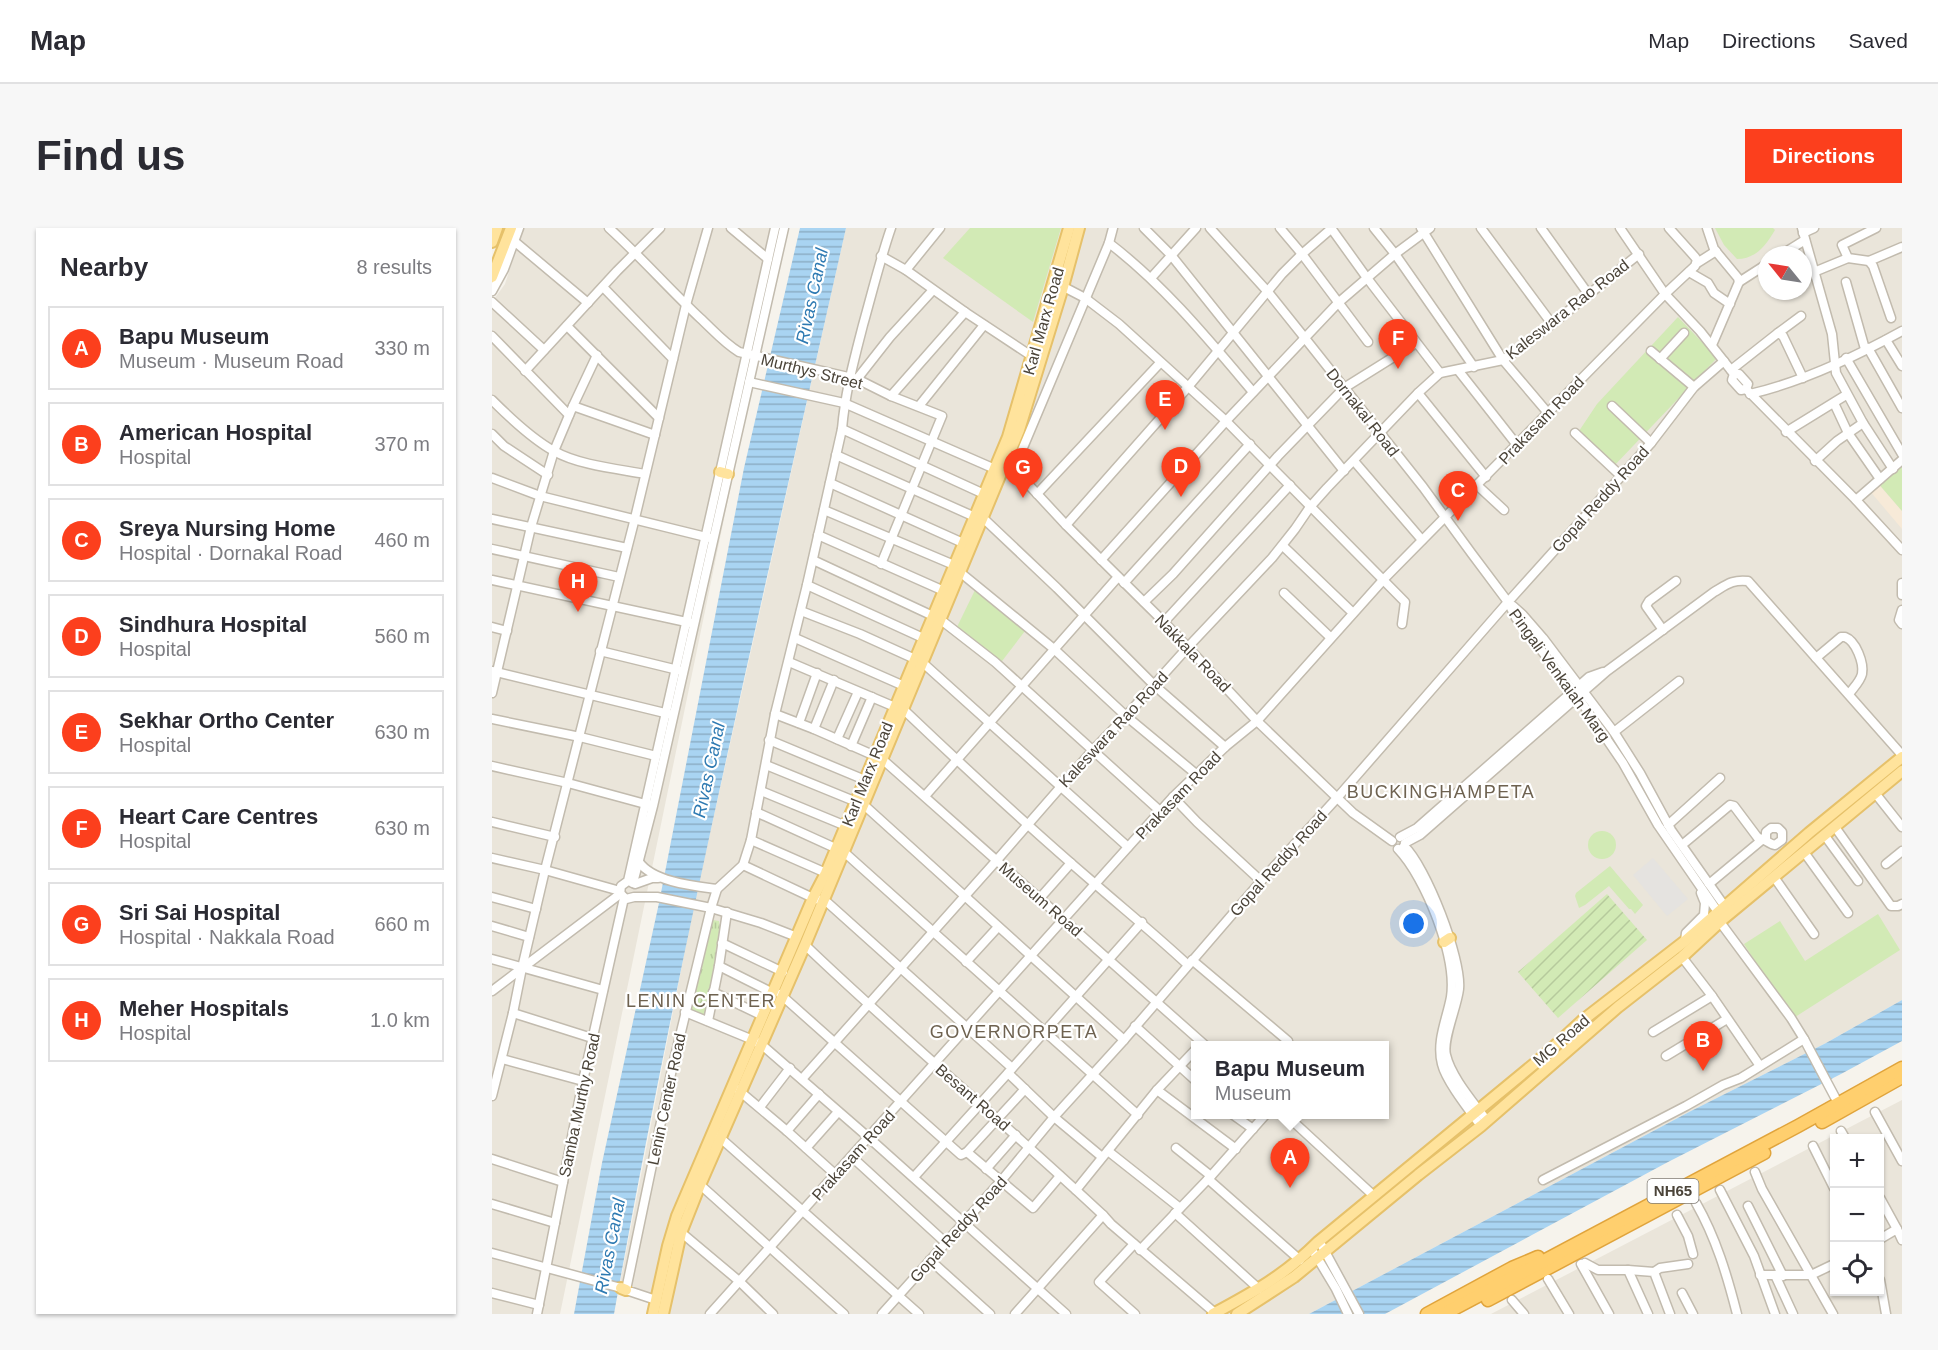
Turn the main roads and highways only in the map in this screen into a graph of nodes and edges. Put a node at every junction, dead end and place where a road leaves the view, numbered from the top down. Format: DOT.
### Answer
graph roads {
  1 [pos="497,228"];
  2 [pos="511,228"];
  3 [pos="1069,228"];
  4 [pos="1079,228"];
  5 [pos="492,242"];
  6 [pos="492,277"];
  7 [pos="1059,285"];
  8 [pos="1004,465"];
  9 [pos="979,517"];
  10 [pos="958,569"];
  11 [pos="937,618"];
  12 [pos="919,661"];
  13 [pos="899,708"];
  14 [pos="1902,756"];
  15 [pos="878,758"];
  16 [pos="1902,771"];
  17 [pos="860,803"];
  18 [pos="840,850"];
  19 [pos="817,900"];
  20 [pos="1724,915"];
  21 [pos="801,941"];
  22 [pos="777,993"];
  23 [pos="757,1043"];
  24 [pos="1902,1068"];
  25 [pos="1902,1077"];
  26 [pos="1800,1129"];
  27 [pos="1575,1244"];
  28 [pos="1318,1250"];
  29 [pos="661,1306"];
  30 [pos="653,1314"];
  31 [pos="1214,1314"];
  32 [pos="1237,1314"];
  33 [pos="1427,1314"];
  34 [pos="1444,1314"];
  35 [pos="1461,1314"];
  1 -- 5 [label="main road"];
  2 -- 6 [label="main road"];
  3 -- 7 [label="main road, Karl Marx Road"];
  4 -- 7 [label="main road, Karl Marx Road"];
  7 -- 8 [label="main road, Karl Marx Road"];
  7 -- 8 [label="main road, Karl Marx Road"];
  8 -- 9 [label="main road, Karl Marx Road"];
  8 -- 9 [label="main road, Karl Marx Road"];
  9 -- 10 [label="main road, Karl Marx Road"];
  9 -- 10 [label="main road, Karl Marx Road"];
  10 -- 11 [label="main road, Karl Marx Road"];
  10 -- 11 [label="main road, Karl Marx Road"];
  11 -- 12 [label="main road, Karl Marx Road"];
  11 -- 12 [label="main road, Karl Marx Road"];
  12 -- 13 [label="main road, Karl Marx Road"];
  12 -- 13 [label="main road, Karl Marx Road"];
  13 -- 15 [label="main road, Karl Marx Road"];
  14 -- 20 [label="main road, MG Road"];
  15 -- 17 [label="main road, Karl Marx Road"];
  15 -- 17 [label="main road, Karl Marx Road"];
  16 -- 20 [label="main road, MG Road"];
  17 -- 18 [label="main road, Karl Marx Road"];
  17 -- 18 [label="main road, Karl Marx Road"];
  18 -- 19 [label="main road, Karl Marx Road"];
  18 -- 19 [label="main road, Karl Marx Road"];
  19 -- 21 [label="main road, Karl Marx Road"];
  20 -- 28 [label="main road, MG Road"];
  20 -- 28 [label="main road, MG Road"];
  21 -- 22 [label="main road, Karl Marx Road"];
  21 -- 22 [label="main road, Karl Marx Road"];
  22 -- 23 [label="main road, Karl Marx Road"];
  22 -- 23 [label="main road, Karl Marx Road"];
  23 -- 29 [label="main road, Karl Marx Road"];
  24 -- 26 [label="highway, NH65"];
  25 -- 26 [label="highway, NH65"];
  26 -- 27 [label="highway, NH65"];
  26 -- 35 [label="highway, NH65"];
  27 -- 33 [label="highway"];
  27 -- 34 [label="highway, NH65"];
  28 -- 31 [label="main road, MG Road"];
  28 -- 32 [label="main road, MG Road"];
  29 -- 30 [label="main road, Karl Marx Road"];
}
